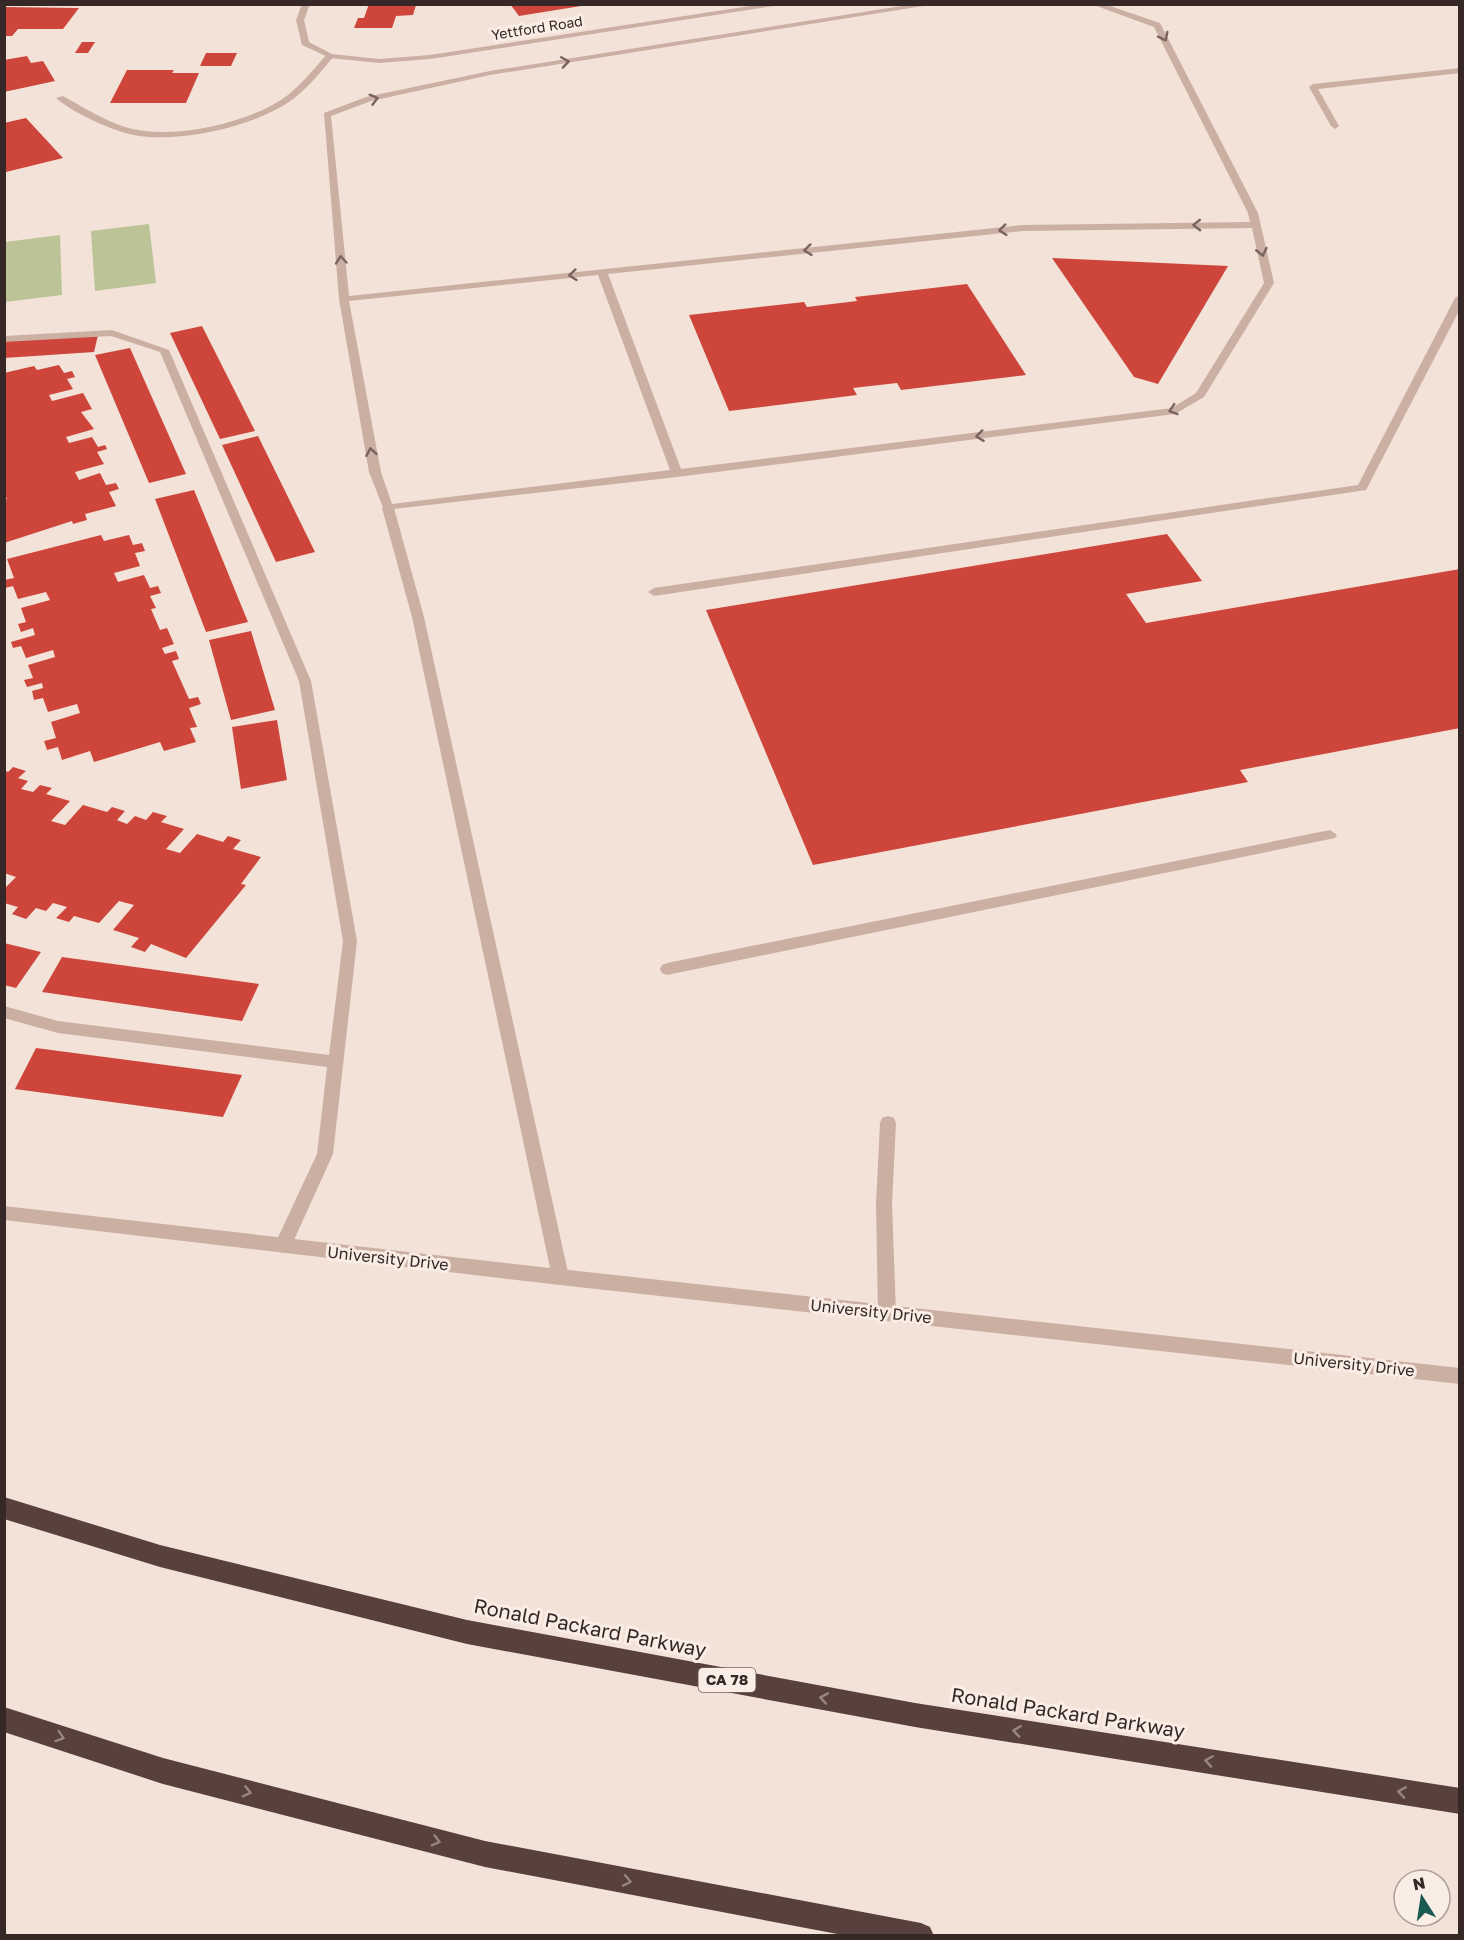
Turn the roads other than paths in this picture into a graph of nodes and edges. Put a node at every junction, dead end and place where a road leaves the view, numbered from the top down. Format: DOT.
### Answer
graph roads {
  1 [pos="306,4"];
  2 [pos="782,4"];
  3 [pos="932,4"];
  4 [pos="1095,4"];
  5 [pos="330,56"];
  6 [pos="1460,70"];
  7 [pos="60,98"];
  8 [pos="1335,126"];
  9 [pos="1256,225"];
  10 [pos="602,272"];
  11 [pos="1460,298"];
  12 [pos="344,299"];
  13 [pos="4,339"];
  14 [pos="677,474"];
  15 [pos="388,508"];
  16 [pos="654,592"];
  17 [pos="1330,835"];
  18 [pos="667,969"];
  19 [pos="4,1012"];
  20 [pos="336,1062"];
  21 [pos="888,1123"];
  22 [pos="4,1213"];
  23 [pos="283,1246"];
  24 [pos="560,1277"];
  25 [pos="887,1313"];
  26 [pos="1460,1376"];
  27 [pos="4,1508"];
  28 [pos="4,1719"];
  29 [pos="1460,1801"];
  30 [pos="921,1935"];
  1 -- 5 [label="street"];
  2 -- 5 [label="street, Yettford Road"];
  12 -- 3 [label="street, one-way"];
  4 -- 9 [label="street, one-way"];
  5 -- 7 [label="street"];
  6 -- 8 [label="street"];
  9 -- 10 [label="street, one-way"];
  9 -- 14 [label="street, one-way"];
  10 -- 12 [label="street, one-way"];
  10 -- 14 [label="street"];
  11 -- 16 [label="street"];
  15 -- 12 [label="street, one-way"];
  13 -- 20 [label="street"];
  14 -- 15 [label="street"];
  15 -- 24 [label="street"];
  17 -- 18 [label="street"];
  19 -- 20 [label="street"];
  20 -- 23 [label="street"];
  21 -- 25 [label="street"];
  22 -- 23 [label="street, University Drive"];
  23 -- 24 [label="street, University Drive"];
  24 -- 25 [label="street, University Drive"];
  25 -- 26 [label="street, University Drive"];
  29 -- 27 [label="highway, Ronald Packard Parkway / CA 78, one-way"];
  28 -- 30 [label="highway, one-way"];
}
